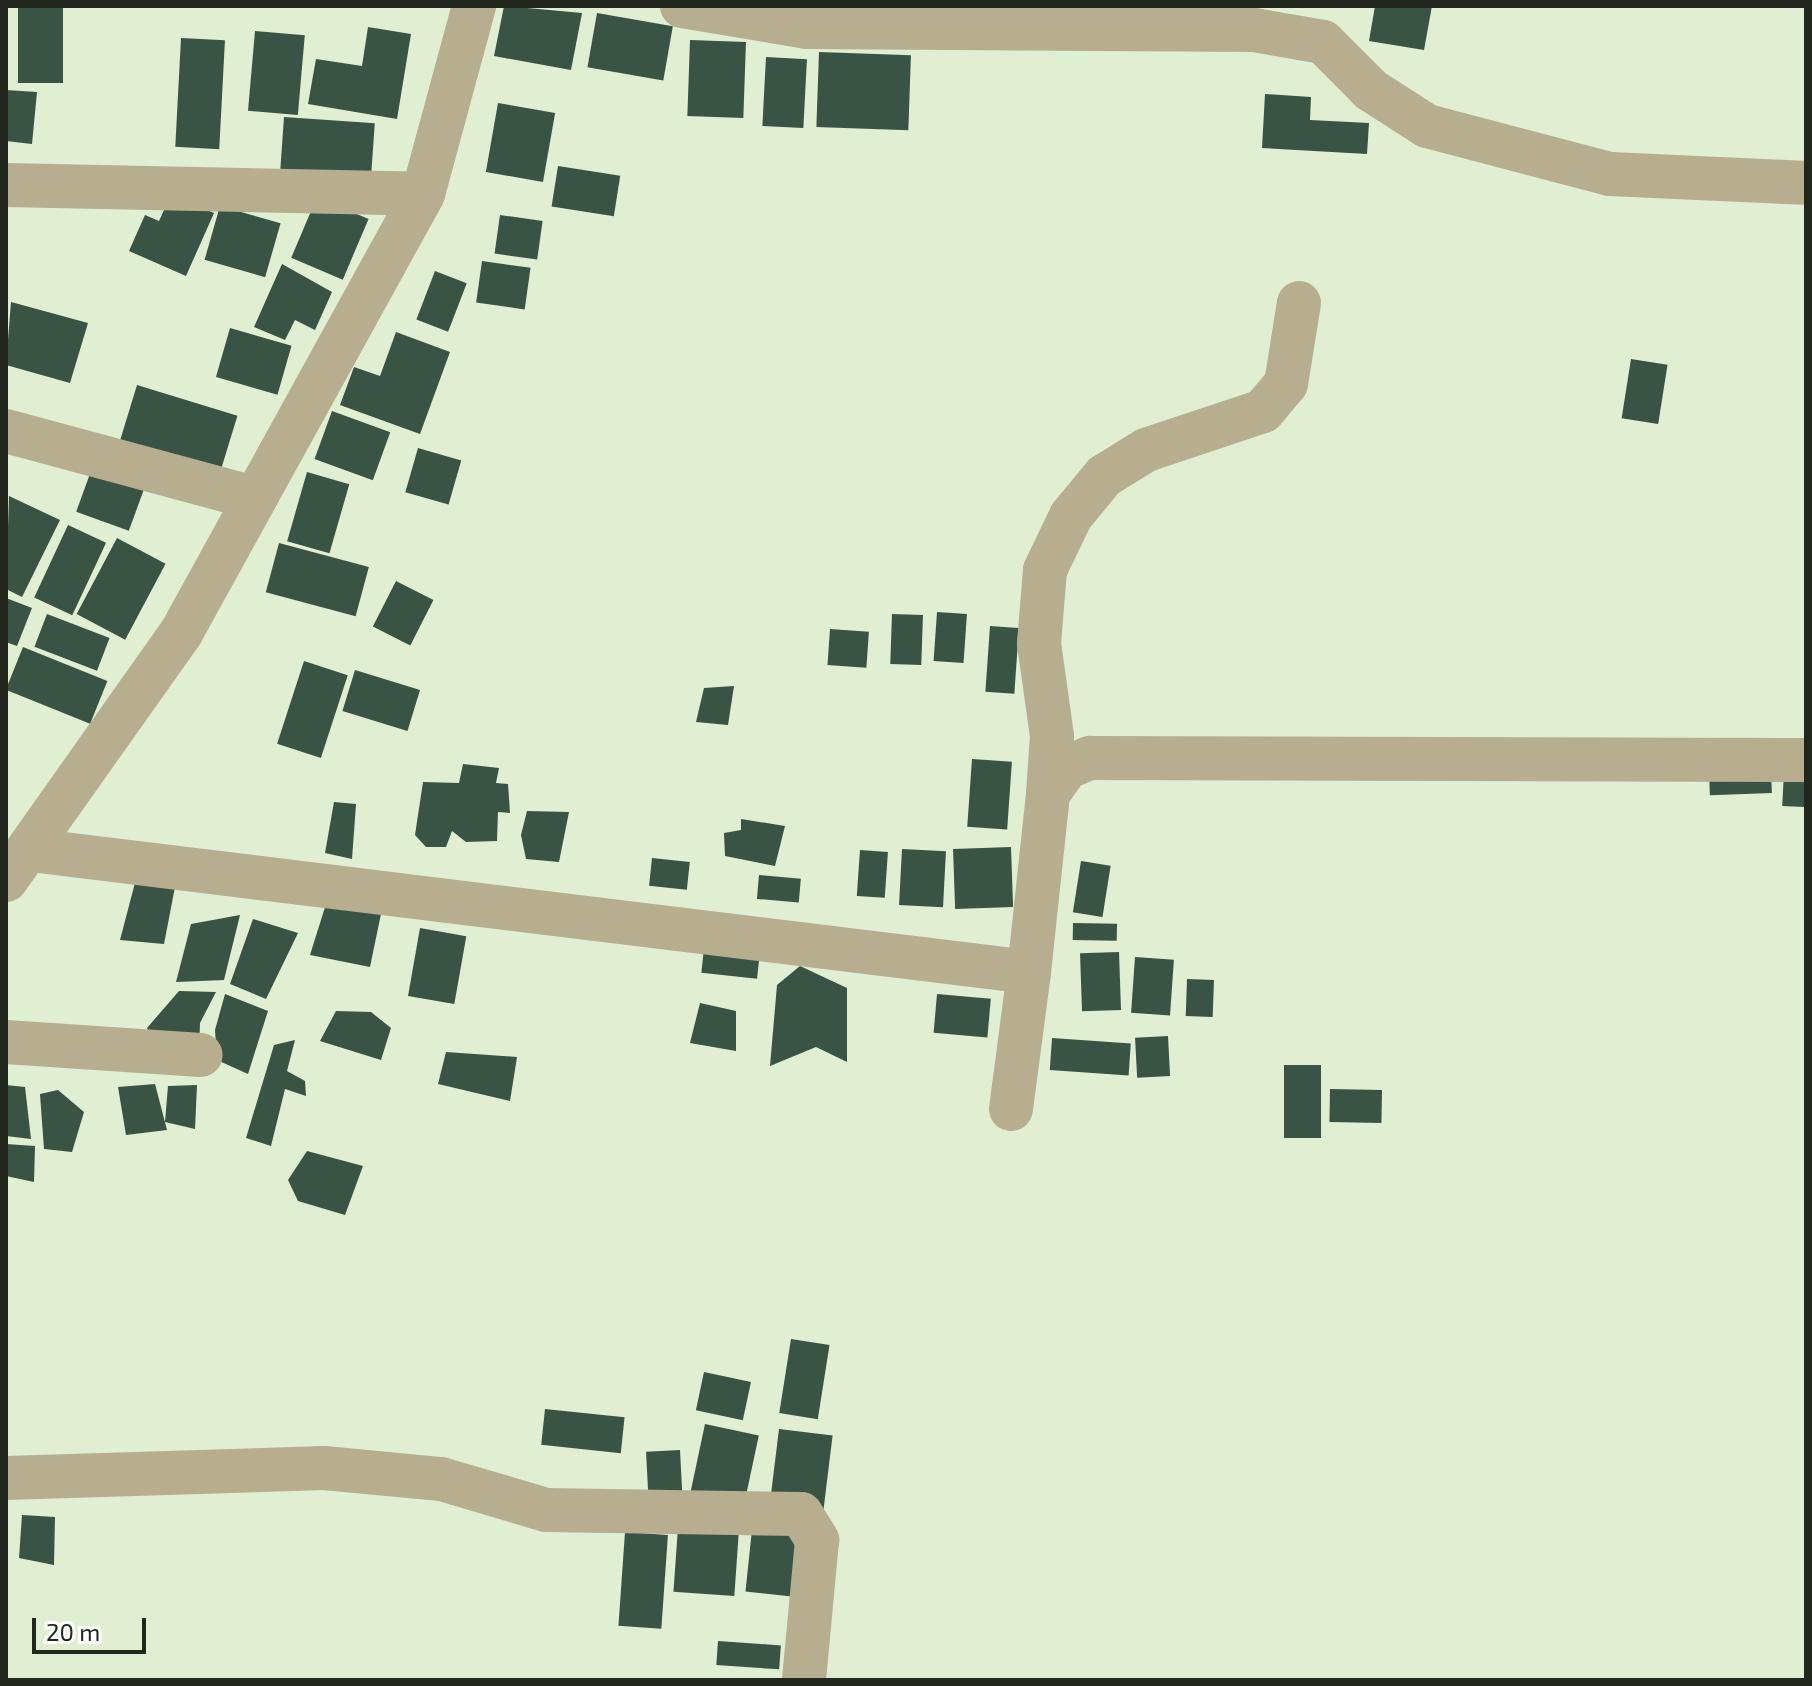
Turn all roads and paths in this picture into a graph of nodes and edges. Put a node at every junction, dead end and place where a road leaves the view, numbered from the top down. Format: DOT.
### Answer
graph roads {
  1 [pos="464,6"];
  2 [pos="474,6"];
  3 [pos="682,6"];
  4 [pos="1327,24"];
  5 [pos="1806,183"];
  6 [pos="6,185"];
  7 [pos="423,194"];
  8 [pos="1299,303"];
  9 [pos="6,431"];
  10 [pos="255,498"];
  11 [pos="1806,760"];
  12 [pos="1048,794"];
  13 [pos="19,865"];
  14 [pos="1029,972"];
  15 [pos="6,1042"];
  16 [pos="201,1055"];
  17 [pos="1011,1109"];
  18 [pos="6,1478"];
  19 [pos="804,1680"];
  1 -- 2 [label="street"];
  2 -- 7 [label="street"];
  3 -- 4 [label="street"];
  4 -- 5 [label="street"];
  6 -- 7 [label="street"];
  7 -- 10 [label="street"];
  8 -- 12 [label="street"];
  9 -- 10 [label="street"];
  10 -- 13 [label="street"];
  11 -- 12 [label="street"];
  12 -- 14 [label="street"];
  13 -- 14 [label="street"];
  14 -- 17 [label="street"];
  15 -- 16 [label="street"];
  18 -- 19 [label="street"];
}
